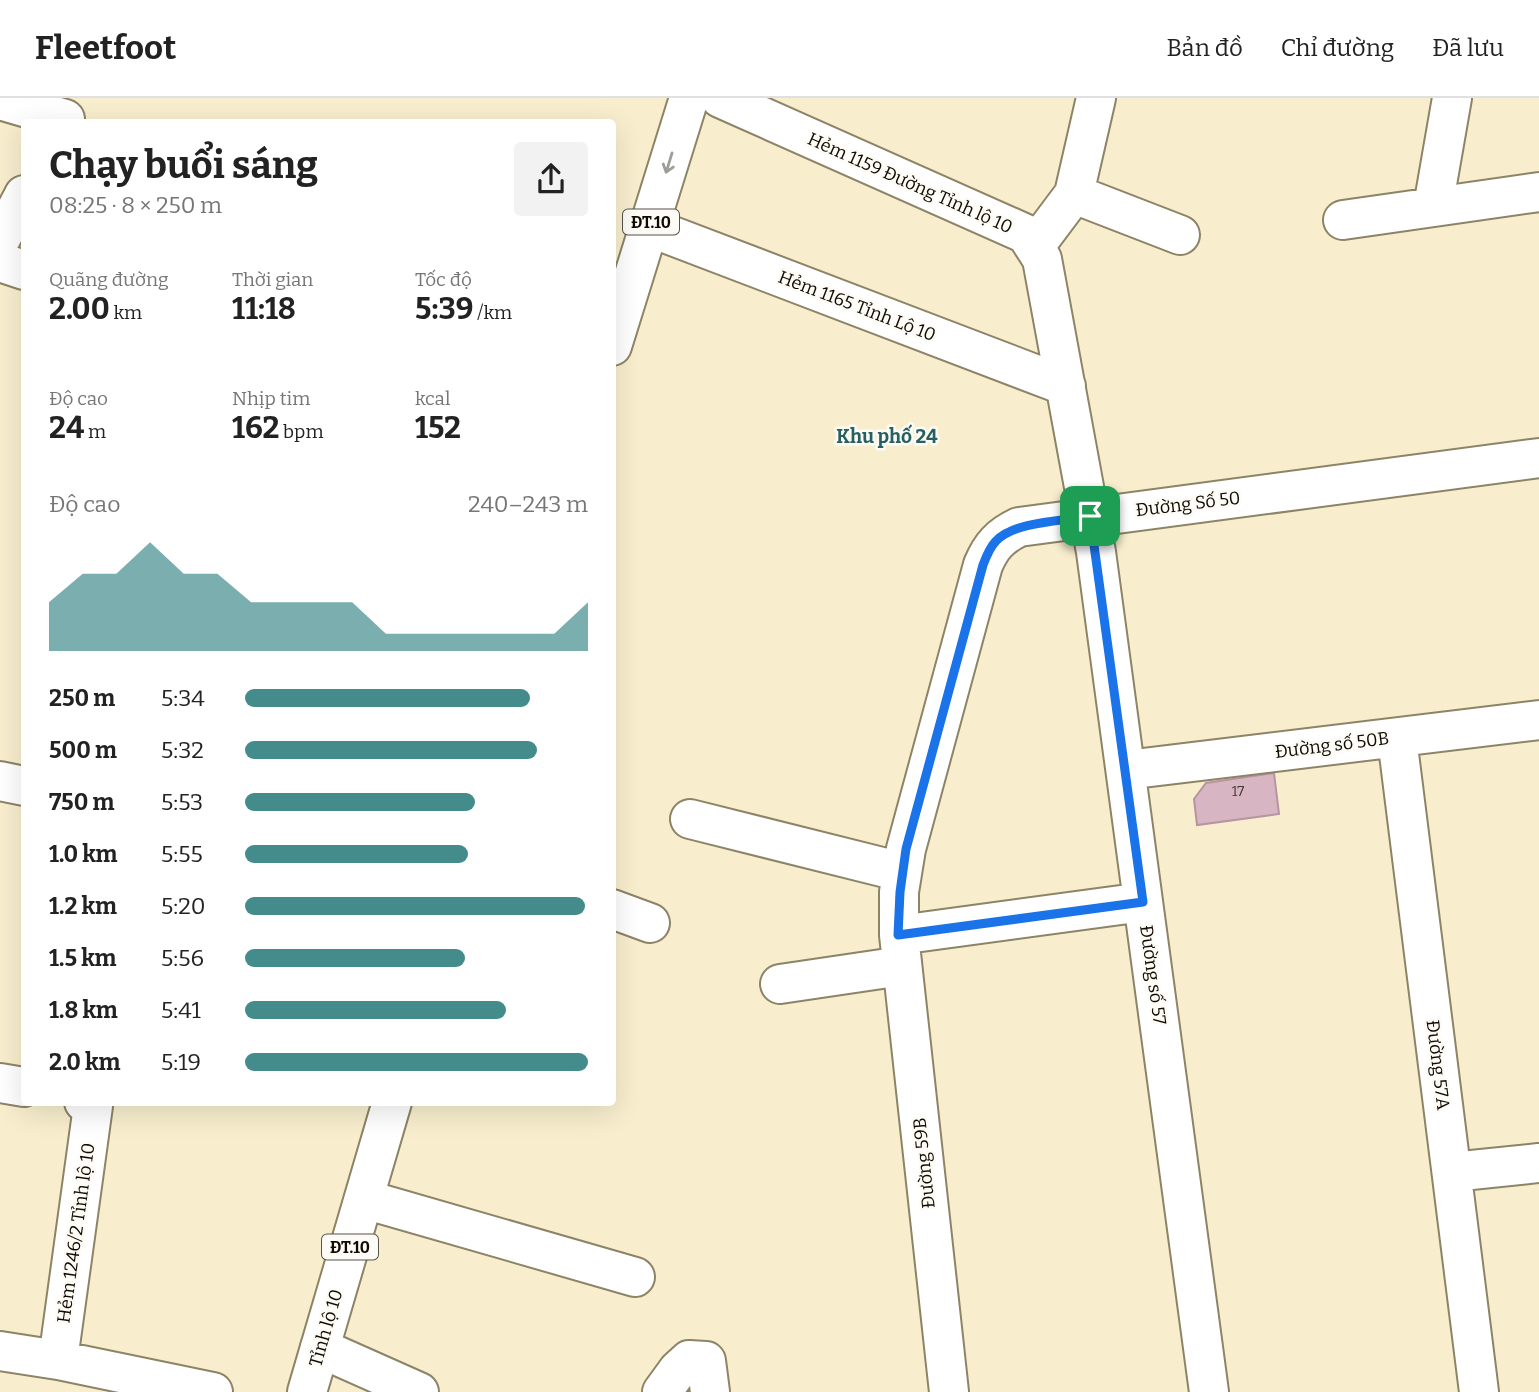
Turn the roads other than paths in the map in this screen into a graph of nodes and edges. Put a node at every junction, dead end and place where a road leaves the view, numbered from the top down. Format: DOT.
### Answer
graph roads {
  1 [pos="689,98"];
  2 [pos="720,98"];
  3 [pos="1096,98"];
  4 [pos="1452,98"];
  5 [pos="0,100"];
  6 [pos="69,113"];
  7 [pos="1539,192"];
  8 [pos="1074,194"];
  9 [pos="21,201"];
  10 [pos="1433,207"];
  11 [pos="1343,220"];
  12 [pos="649,227"];
  13 [pos="1180,235"];
  14 [pos="0,240"];
  15 [pos="1035,246"];
  16 [pos="0,262"];
  17 [pos="21,269"];
  18 [pos="616,333"];
  19 [pos="1066,386"];
  20 [pos="1539,458"];
  21 [pos="1090,516"];
  22 [pos="1539,720"];
  23 [pos="1397,738"];
  24 [pos="1126,770"];
  25 [pos="0,781"];
  26 [pos="21,785"];
  27 [pos="690,819"];
  28 [pos="902,872"];
  29 [pos="1143,902"];
  30 [pos="616,910"];
  31 [pos="650,923"];
  32 [pos="900,950"];
  33 [pos="780,984"];
  34 [pos="0,1083"];
  35 [pos="21,1086"];
  36 [pos="88,1106"];
  37 [pos="391,1106"];
  38 [pos="1539,1163"];
  39 [pos="1452,1172"];
  40 [pos="364,1199"];
  41 [pos="635,1277"];
  42 [pos="320,1349"];
  43 [pos="0,1351"];
  44 [pos="58,1360"];
  45 [pos="213,1392"];
  46 [pos="307,1392"];
  47 [pos="419,1392"];
  48 [pos="662,1392"];
  49 [pos="709,1392"];
  50 [pos="949,1392"];
  51 [pos="1209,1392"];
  52 [pos="1479,1392"];
  1 -- 12 [label="street, ĐT.10, one-way"];
  2 -- 15 [label="street, Hẻm 1159 Đường Tỉnh lộ 10"];
  3 -- 8 [label="street"];
  4 -- 10 [label="street"];
  5 -- 6 [label="street"];
  7 -- 10 [label="street"];
  8 -- 13 [label="street"];
  8 -- 15 [label="street"];
  9 -- 14 [label="street"];
  10 -- 11 [label="street"];
  12 -- 18 [label="street, ĐT.10"];
  12 -- 19 [label="street, Hẻm 1165 Tỉnh Lộ 10"];
  15 -- 19 [label="street"];
  16 -- 17 [label="street"];
  19 -- 21 [label="street"];
  20 -- 21 [label="street, Đường Số 50"];
  21 -- 24 [label="street, Đường số 57"];
  21 -- 28 [label="street, Đường Số 50"];
  22 -- 23 [label="street, Đường số 50B"];
  23 -- 24 [label="street, Đường số 50B"];
  23 -- 39 [label="street, Đường 57A"];
  24 -- 29 [label="street, Đường số 57"];
  25 -- 26 [label="street"];
  27 -- 28 [label="street"];
  28 -- 32 [label="street, Đường Số 50"];
  29 -- 32 [label="street"];
  29 -- 51 [label="street, Đường số 57"];
  30 -- 31 [label="street"];
  32 -- 33 [label="street"];
  32 -- 50 [label="street, Đường 59B"];
  34 -- 35 [label="street"];
  36 -- 44 [label="street, Hẻm 1246/2 Tỉnh lộ 10"];
  37 -- 40 [label="street, Tỉnh lộ 10 / ĐT.10"];
  38 -- 39 [label="street"];
  39 -- 52 [label="street, Đường 57A"];
  40 -- 41 [label="street"];
  40 -- 42 [label="street, Tỉnh lộ 10 / ĐT.10"];
  42 -- 46 [label="street, Tỉnh lộ 10 / ĐT.10"];
  42 -- 47 [label="street"];
  43 -- 44 [label="street"];
  44 -- 45 [label="street"];
  48 -- 49 [label="street"];
}
